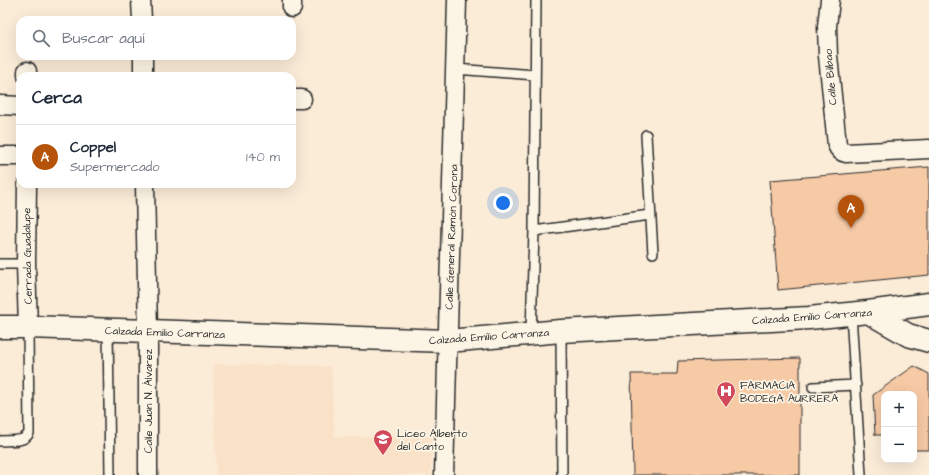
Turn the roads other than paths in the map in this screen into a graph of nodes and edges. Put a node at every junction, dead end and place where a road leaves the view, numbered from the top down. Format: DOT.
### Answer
graph roads {
  1 [pos="141,0"];
  2 [pos="457,0"];
  3 [pos="536,0"];
  4 [pos="830,0"];
  5 [pos="142,16"];
  6 [pos="142,60"];
  7 [pos="456,69"];
  8 [pos="143,72"];
  9 [pos="535,75"];
  10 [pos="0,105"];
  11 [pos="16,106"];
  12 [pos="646,135"];
  13 [pos="929,149"];
  14 [pos="0,156"];
  15 [pos="16,156"];
  16 [pos="27,188"];
  17 [pos="145,188"];
  18 [pos="650,215"];
  19 [pos="534,231"];
  20 [pos="653,253"];
  21 [pos="0,264"];
  22 [pos="26,264"];
  23 [pos="929,304"];
  24 [pos="860,313"];
  25 [pos="0,327"];
  26 [pos="28,327"];
  27 [pos="108,330"];
  28 [pos="561,331"];
  29 [pos="148,332"];
  30 [pos="531,334"];
  31 [pos="908,335"];
  32 [pos="448,341"];
  33 [pos="929,341"];
  34 [pos="929,348"];
  35 [pos="856,385"];
  36 [pos="813,387"];
  37 [pos="0,441"];
  38 [pos="110,475"];
  39 [pos="148,475"];
  40 [pos="444,475"];
  41 [pos="562,475"];
  42 [pos="861,475"];
  1 -- 5 [label="street"];
  2 -- 7 [label="street, Calle General Ramón Corona"];
  3 -- 9 [label="lane"];
  4 -- 13 [label="street, Calle Bilbao"];
  6 -- 8 [label="street"];
  7 -- 9 [label="lane"];
  7 -- 32 [label="street, Calle General Ramón Corona"];
  9 -- 19 [label="lane"];
  10 -- 11 [label="street"];
  12 -- 18 [label="lane"];
  14 -- 15 [label="street"];
  16 -- 22 [label="street, Cerrada Guadalupe"];
  17 -- 29 [label="street, Calle Juan N. Álvarez"];
  18 -- 19 [label="lane"];
  18 -- 20 [label="lane"];
  19 -- 30 [label="lane"];
  21 -- 22 [label="lane"];
  22 -- 26 [label="street, Cerrada Guadalupe"];
  23 -- 24 [label="main road, Calzada Emilio Carranza"];
  24 -- 28 [label="main road, Calzada Emilio Carranza"];
  24 -- 31 [label="main road"];
  24 -- 35 [label="lane"];
  25 -- 26 [label="main road, Calzada Emilio Carranza"];
  26 -- 27 [label="main road, Calzada Emilio Carranza"];
  26 -- 37 [label="lane"];
  27 -- 29 [label="main road, Calzada Emilio Carranza"];
  27 -- 38 [label="lane"];
  28 -- 30 [label="main road, Calzada Emilio Carranza"];
  28 -- 41 [label="lane"];
  29 -- 32 [label="main road, Calzada Emilio Carranza"];
  29 -- 39 [label="street, Calle Juan N. Álvarez"];
  30 -- 32 [label="main road, Calzada Emilio Carranza"];
  31 -- 33 [label="main road"];
  31 -- 34 [label="main road"];
  32 -- 40 [label="street, Calle General Ramón Corona"];
  35 -- 36 [label="lane"];
  35 -- 42 [label="lane"];
}
